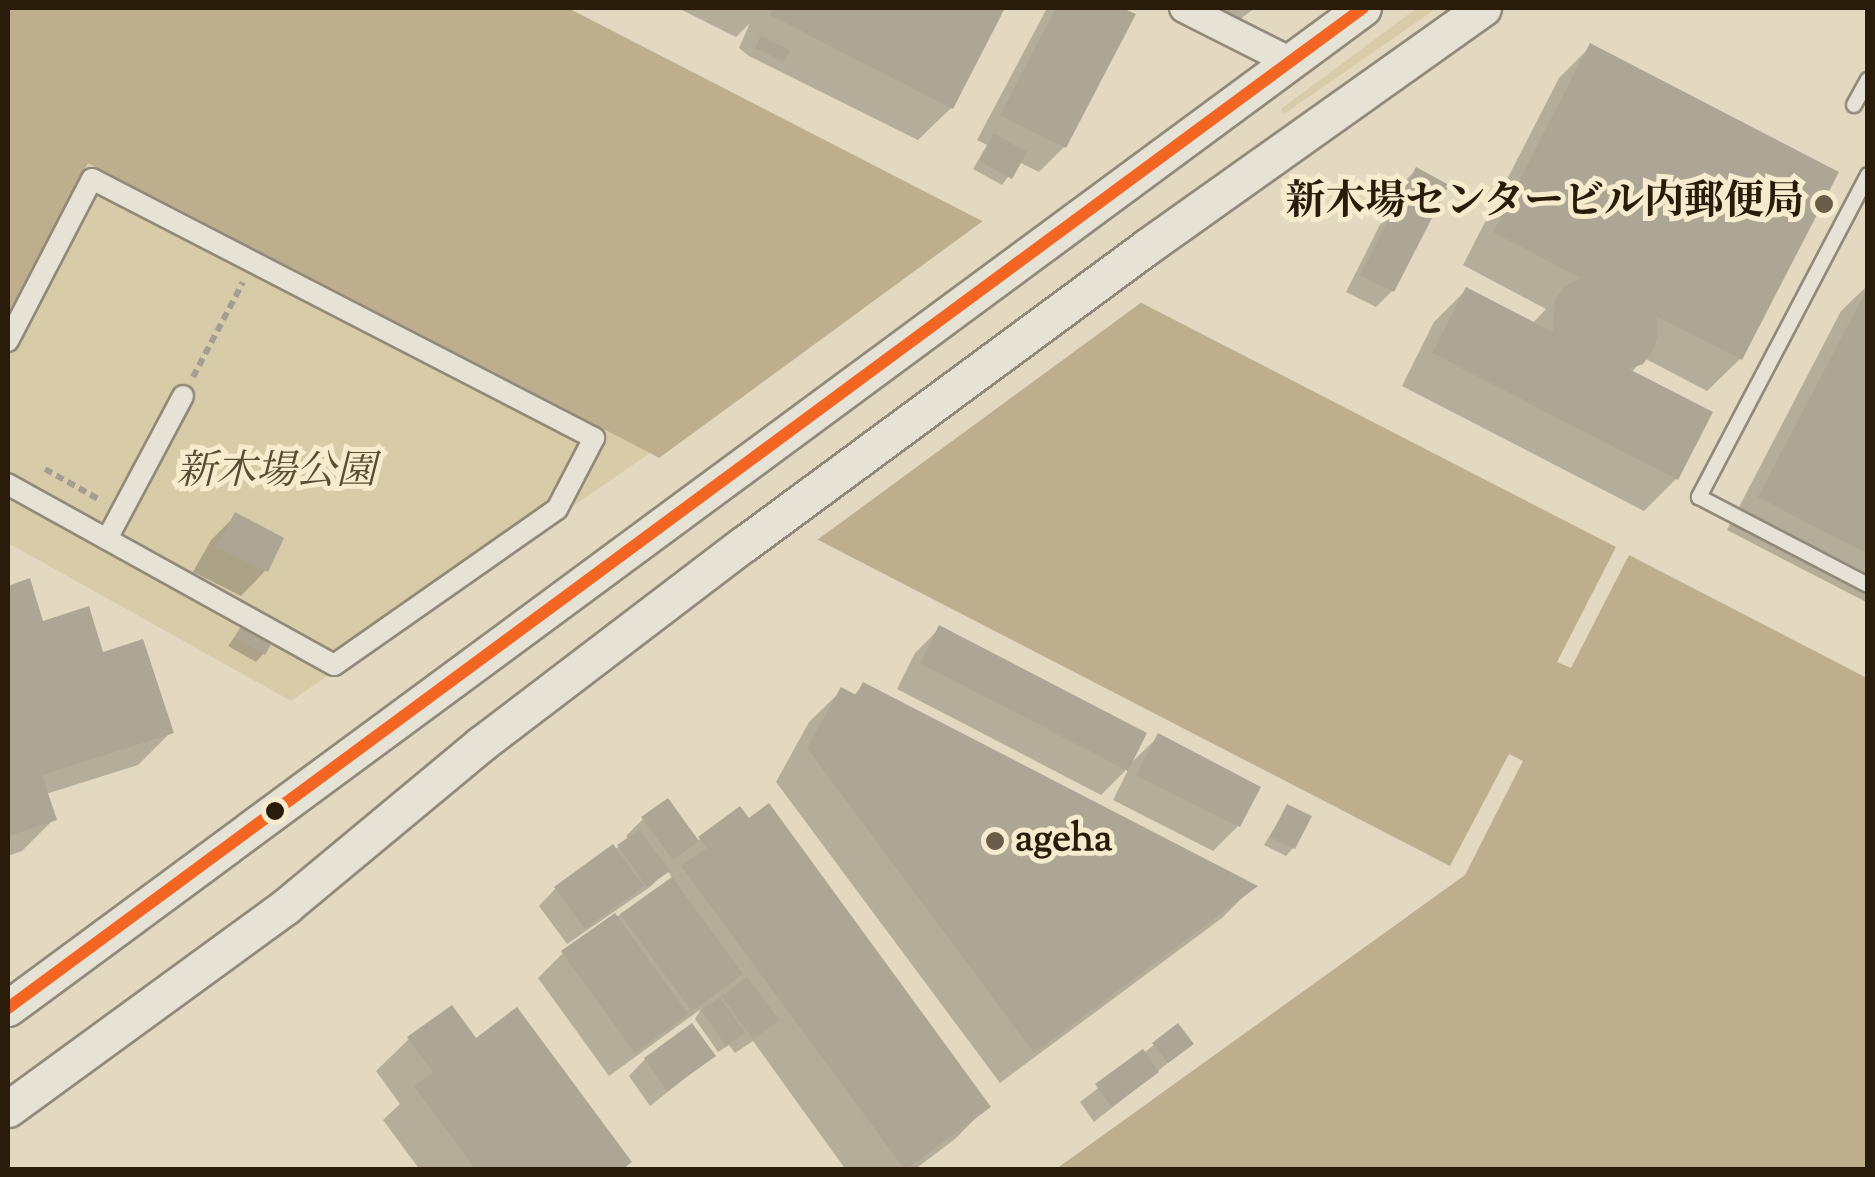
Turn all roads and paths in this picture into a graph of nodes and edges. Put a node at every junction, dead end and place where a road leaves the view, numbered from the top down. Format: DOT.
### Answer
graph roads {
  1 [pos="1184,8"];
  2 [pos="1363,8"];
  3 [pos="1483,8"];
  4 [pos="1291,62"];
  5 [pos="1868,80"];
  6 [pos="1854,105"];
  7 [pos="1868,175"];
  8 [pos="254,262"];
  9 [pos="8,341"];
  10 [pos="183,396"];
  11 [pos="39,466"];
  12 [pos="8,484"];
  13 [pos="122,512"];
  14 [pos="107,539"];
  15 [pos="1868,585"];
  16 [pos="8,1008"];
  17 [pos="8,1109"];
  1 -- 4 [label="street"];
  2 -- 4 [label="street"];
  3 -- 17 [label="street"];
  4 -- 16 [label="street"];
  5 -- 6 [label="lane"];
  7 -- 15 [label="lane"];
  8 -- 9 [label="street"];
  8 -- 10 [label="path"];
  8 -- 14 [label="street"];
  10 -- 13 [label="street"];
  11 -- 13 [label="path"];
  12 -- 14 [label="street"];
  13 -- 14 [label="street"];
}
